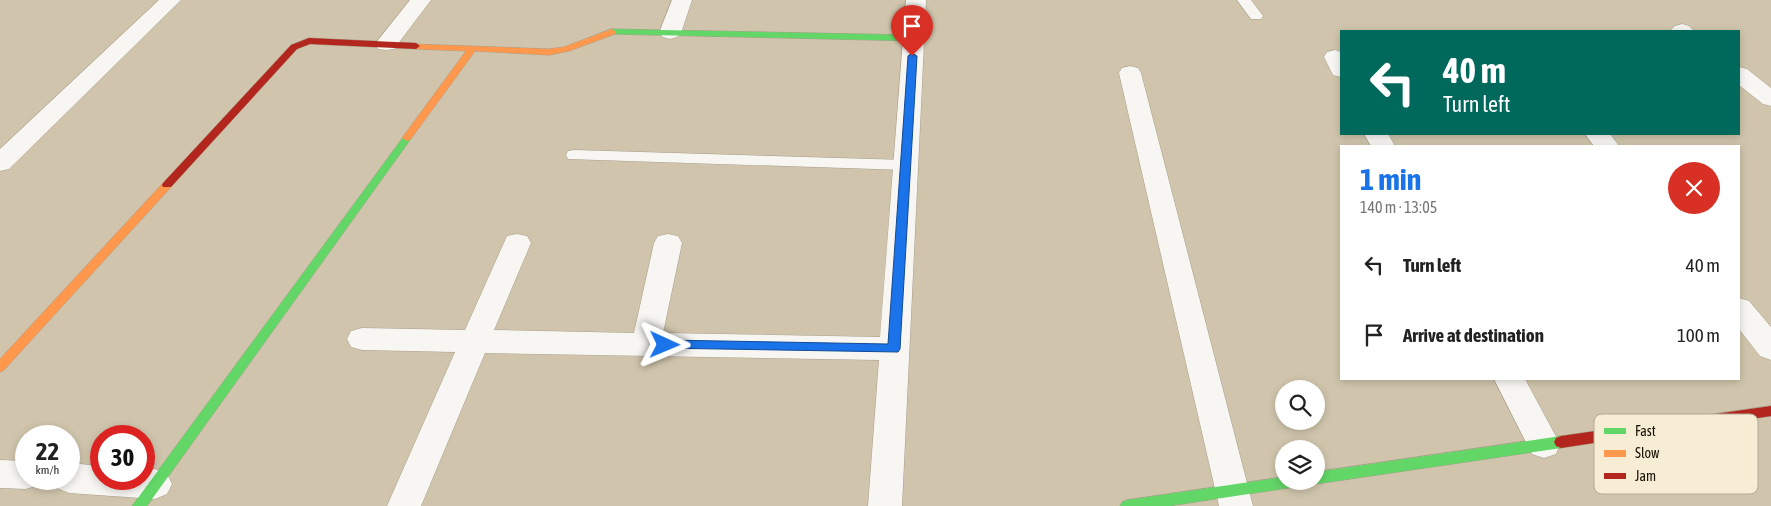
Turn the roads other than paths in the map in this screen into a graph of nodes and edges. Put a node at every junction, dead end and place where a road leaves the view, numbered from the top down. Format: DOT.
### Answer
graph roads {
  1 [pos="170,0"];
  2 [pos="421,0"];
  3 [pos="682,0"];
  4 [pos="916,0"];
  5 [pos="1244,0"];
  6 [pos="1256,16"];
  7 [pos="670,33"];
  8 [pos="914,38"];
  9 [pos="386,44"];
  10 [pos="472,49"];
  11 [pos="1130,73"];
  12 [pos="1740,75"];
  13 [pos="1771,99"];
  14 [pos="1598,135"];
  15 [pos="1606,145"];
  16 [pos="574,155"];
  17 [pos="0,163"];
  18 [pos="906,165"];
  19 [pos="517,243"];
  20 [pos="668,243"];
  21 [pos="1740,309"];
  22 [pos="362,339"];
  23 [pos="476,341"];
  24 [pos="646,344"];
  25 [pos="1771,348"];
  26 [pos="894,349"];
  27 [pos="0,368"];
  28 [pos="1510,380"];
  29 [pos="1771,411"];
  30 [pos="1750,414"];
  31 [pos="1594,437"];
  32 [pos="1544,444"];
  33 [pos="0,474"];
  34 [pos="15,475"];
  35 [pos="1325,477"];
  36 [pos="80,480"];
  37 [pos="1275,487"];
  38 [pos="147,495"];
  39 [pos="1234,498"];
  40 [pos="404,506"];
  41 [pos="885,506"];
  42 [pos="1127,506"];
  1 -- 17 [label="street"];
  2 -- 9 [label="street"];
  3 -- 7 [label="street"];
  4 -- 8 [label="street"];
  5 -- 6 [label="lane"];
  7 -- 8 [label="street"];
  7 -- 10 [label="street"];
  8 -- 18 [label="street"];
  9 -- 10 [label="street"];
  9 -- 27 [label="street"];
  10 -- 38 [label="street"];
  11 -- 39 [label="street"];
  12 -- 13 [label="street"];
  14 -- 15 [label="street"];
  16 -- 18 [label="lane"];
  18 -- 26 [label="street"];
  19 -- 23 [label="street"];
  20 -- 24 [label="street"];
  21 -- 25 [label="street"];
  22 -- 23 [label="street"];
  23 -- 24 [label="street"];
  23 -- 40 [label="street"];
  24 -- 26 [label="street"];
  26 -- 41 [label="street"];
  28 -- 32 [label="street"];
  29 -- 30 [label="street"];
  31 -- 32 [label="street"];
  32 -- 35 [label="street"];
  33 -- 34 [label="street"];
  36 -- 38 [label="street"];
  37 -- 39 [label="street"];
  39 -- 42 [label="street"];
}
